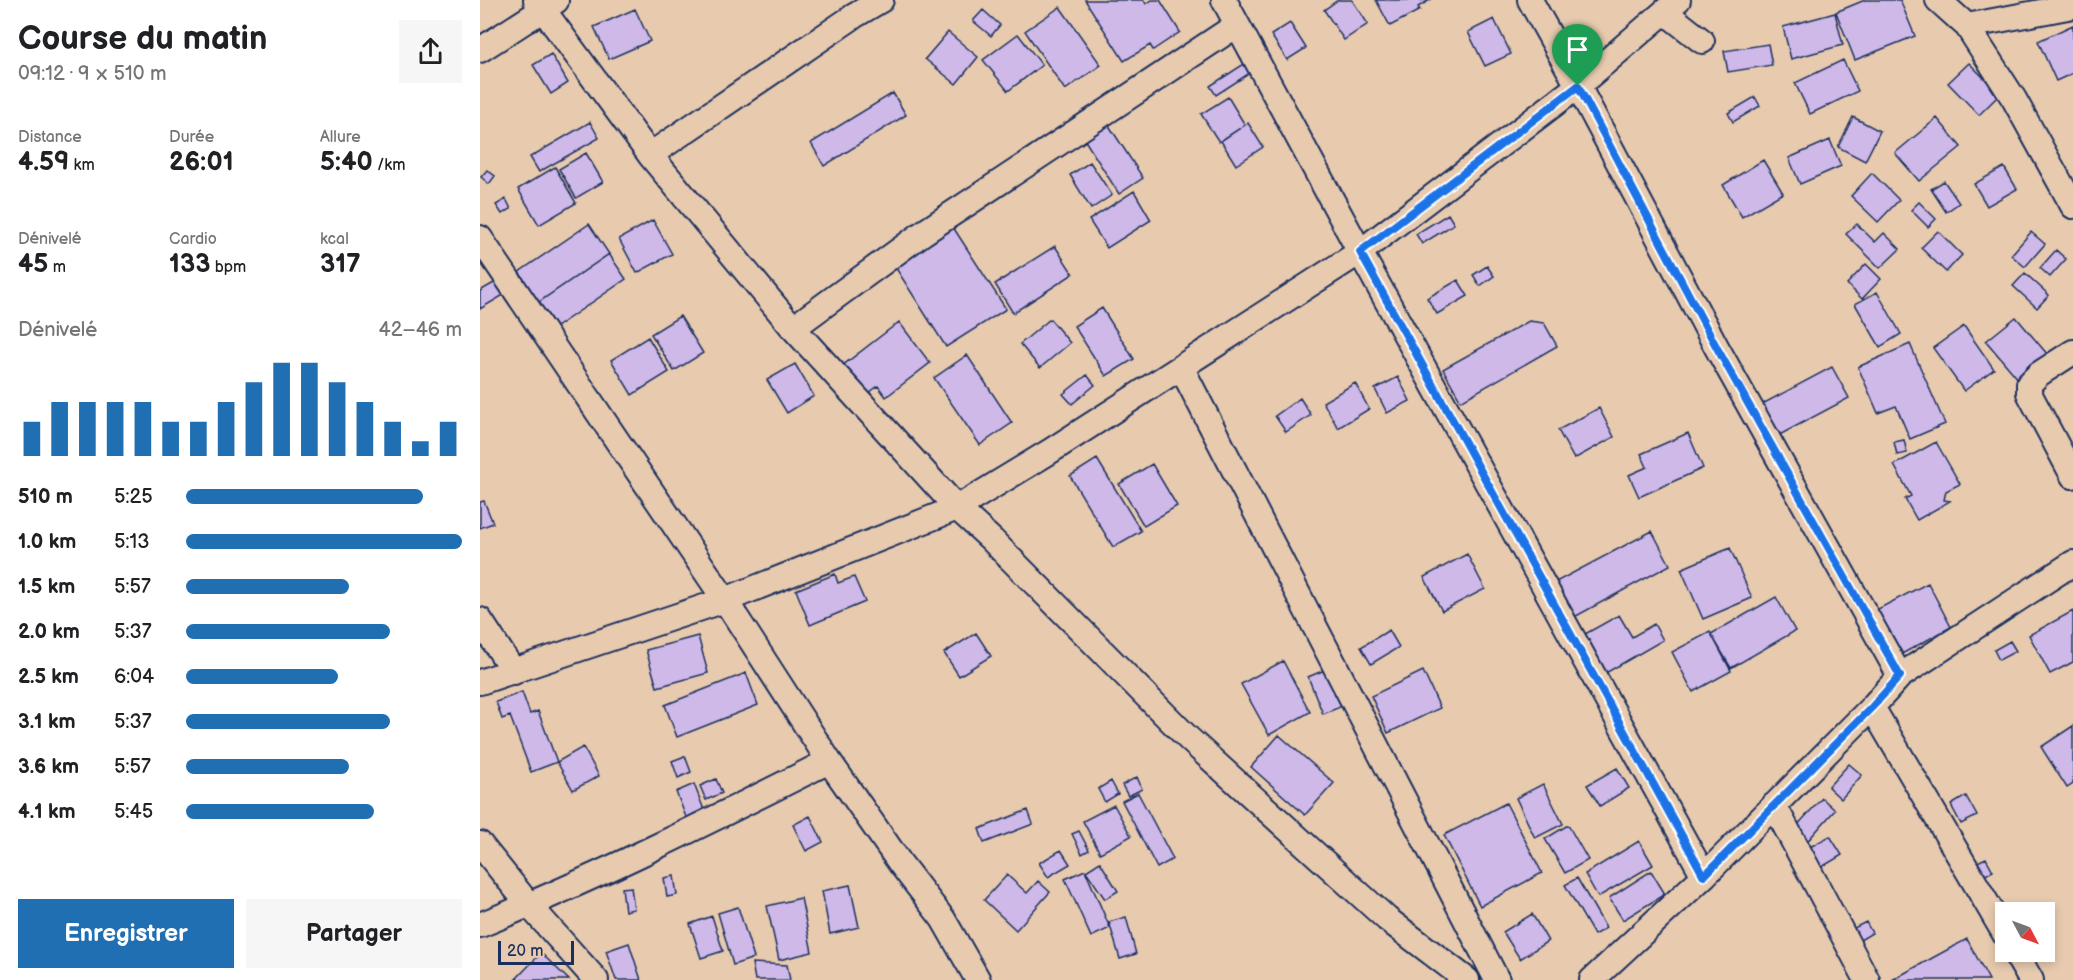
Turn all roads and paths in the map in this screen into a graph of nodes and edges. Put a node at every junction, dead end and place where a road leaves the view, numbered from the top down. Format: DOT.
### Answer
graph roads {
  1 [pos="881,0"];
  2 [pos="1224,0"];
  3 [pos="1530,0"];
  4 [pos="1938,0"];
  5 [pos="545,3"];
  6 [pos="1672,6"];
  7 [pos="2073,6"];
  8 [pos="1237,25"];
  9 [pos="1967,26"];
  10 [pos="1702,41"];
  11 [pos="480,50"];
  12 [pos="1578,86"];
  13 [pos="650,155"];
  14 [pos="2073,207"];
  15 [pos="480,238"];
  16 [pos="1360,252"];
  17 [pos="793,328"];
  18 [pos="2073,352"];
  19 [pos="1181,368"];
  20 [pos="2073,476"];
  21 [pos="957,508"];
  22 [pos="2073,563"];
  23 [pos="725,600"];
  24 [pos="480,620"];
  25 [pos="514,672"];
  26 [pos="1900,676"];
  27 [pos="480,682"];
  28 [pos="1872,707"];
  29 [pos="829,761"];
  30 [pos="1774,805"];
  31 [pos="480,844"];
  32 [pos="1704,876"];
  33 [pos="529,905"];
  34 [pos="1995,917"];
  35 [pos="480,925"];
  36 [pos="2020,962"];
  37 [pos="596,980"];
  38 [pos="978,980"];
  39 [pos="1467,980"];
  40 [pos="1497,980"];
  41 [pos="1592,980"];
  42 [pos="1867,980"];
  43 [pos="2031,980"];
  1 -- 13 [label="street"];
  2 -- 8 [label="street"];
  3 -- 12 [label="street"];
  4 -- 9 [label="street"];
  5 -- 11 [label="street"];
  5 -- 13 [label="street"];
  6 -- 10 [label="street"];
  6 -- 12 [label="street"];
  7 -- 9 [label="street"];
  8 -- 16 [label="street"];
  8 -- 17 [label="street"];
  9 -- 14 [label="street"];
  12 -- 16 [label="street"];
  12 -- 26 [label="street"];
  13 -- 17 [label="street"];
  15 -- 23 [label="street"];
  16 -- 19 [label="street"];
  16 -- 32 [label="street"];
  17 -- 21 [label="street"];
  18 -- 20 [label="street"];
  19 -- 21 [label="street"];
  19 -- 40 [label="street"];
  21 -- 23 [label="street"];
  21 -- 39 [label="street"];
  22 -- 26 [label="street"];
  23 -- 25 [label="street"];
  23 -- 29 [label="street"];
  24 -- 25 [label="street"];
  25 -- 27 [label="street"];
  26 -- 28 [label="street"];
  28 -- 30 [label="street"];
  28 -- 34 [label="street"];
  29 -- 33 [label="street"];
  29 -- 38 [label="street"];
  30 -- 32 [label="street"];
  30 -- 42 [label="street"];
  31 -- 33 [label="street"];
  32 -- 41 [label="street"];
  33 -- 35 [label="street"];
  33 -- 37 [label="street"];
  36 -- 43 [label="street"];
}
